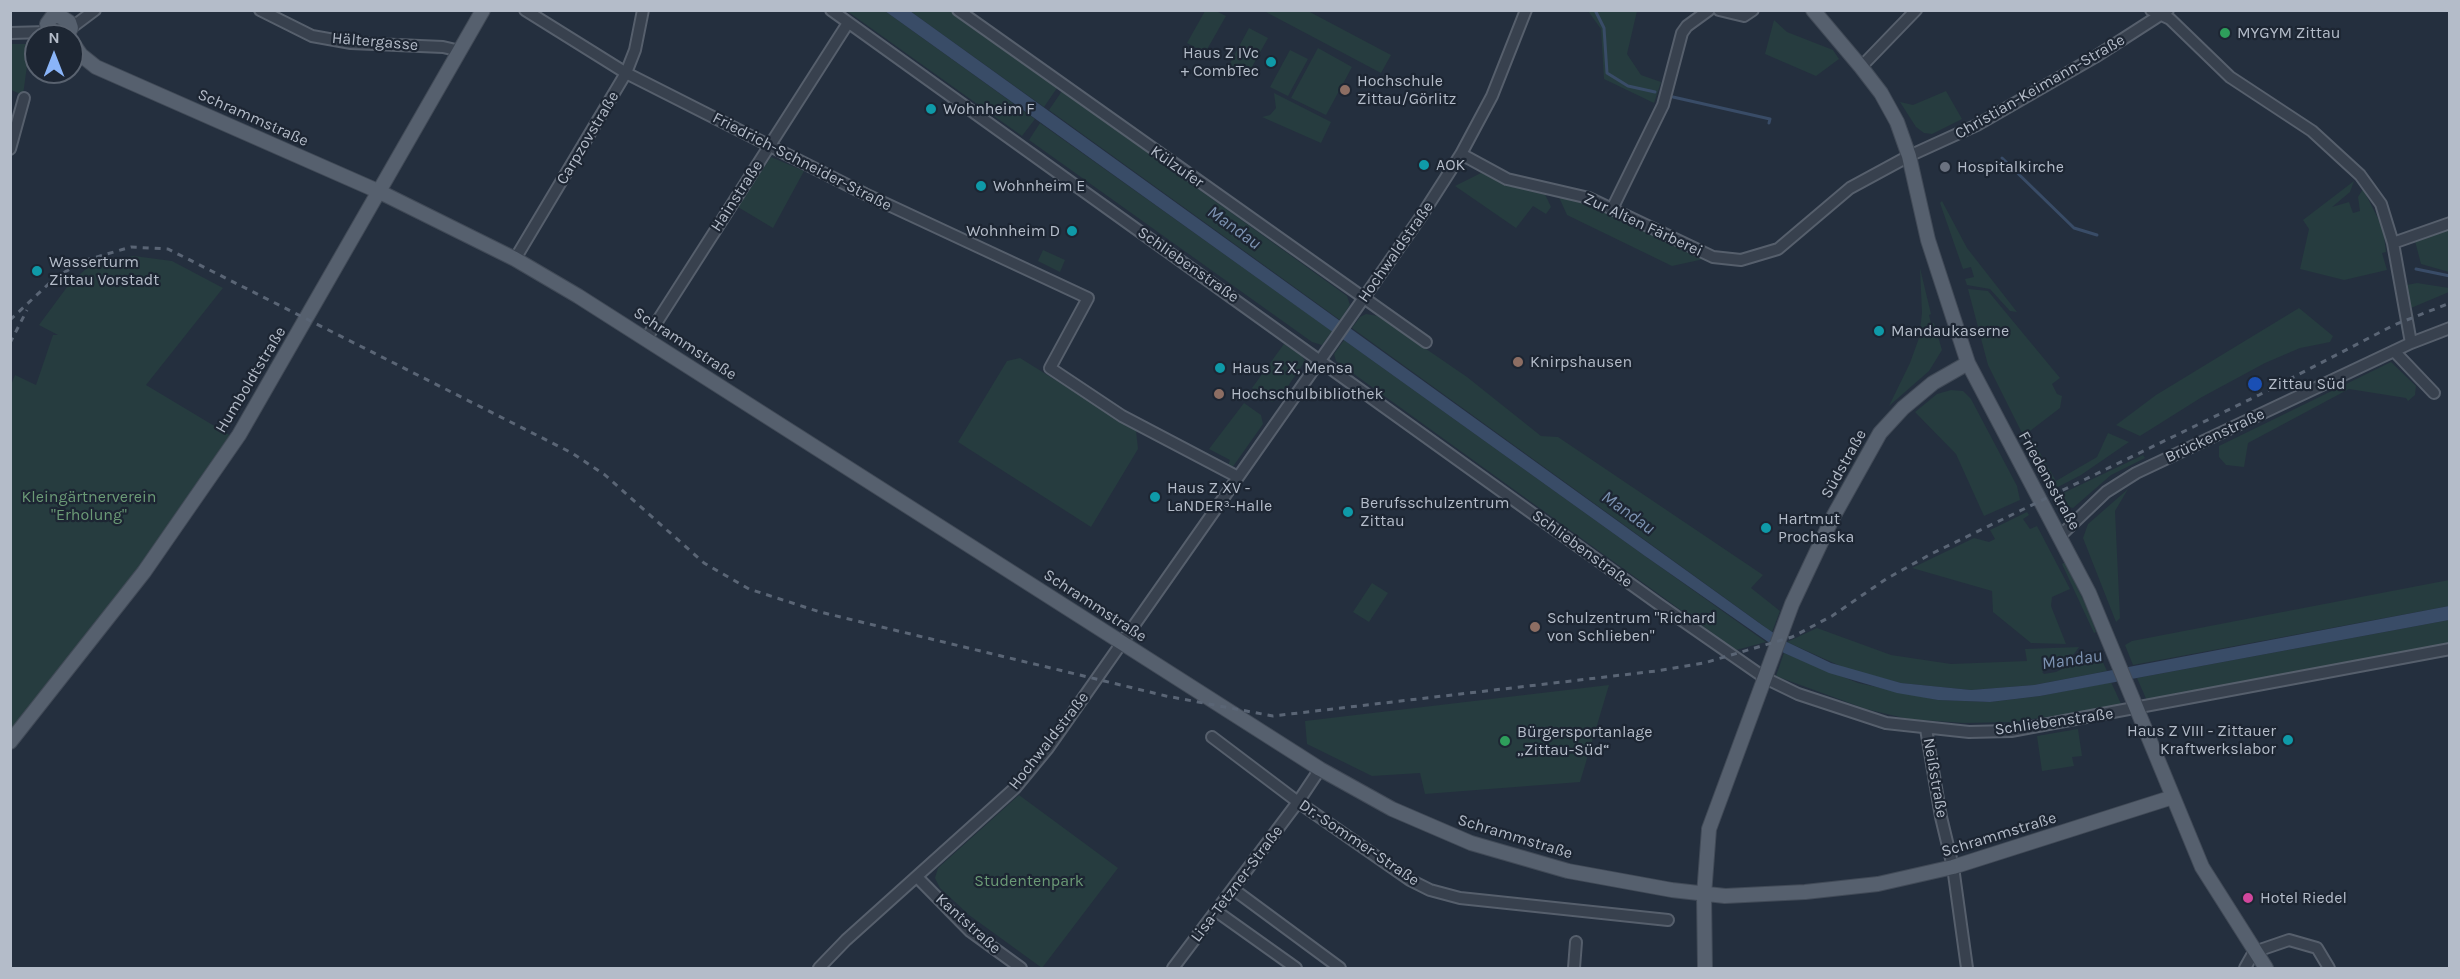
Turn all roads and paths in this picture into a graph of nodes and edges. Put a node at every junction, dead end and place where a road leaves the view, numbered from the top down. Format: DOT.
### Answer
graph roads {
  1 [pos="95,10"];
  2 [pos="260,10"];
  3 [pos="483,10"];
  4 [pos="525,10"];
  5 [pos="643,10"];
  6 [pos="831,10"];
  7 [pos="958,10"];
  8 [pos="1526,10"];
  9 [pos="1709,10"];
  10 [pos="1719,10"];
  11 [pos="1753,10"];
  12 [pos="1813,10"];
  13 [pos="1916,10"];
  14 [pos="2160,12"];
  15 [pos="848,23"];
  16 [pos="71,24"];
  17 [pos="460,51"];
  18 [pos="84,57"];
  19 [pos="1861,67"];
  20 [pos="626,74"];
  21 [pos="24,98"];
  22 [pos="770,145"];
  23 [pos="10,149"];
  24 [pos="1461,154"];
  25 [pos="1909,156"];
  26 [pos="380,192"];
  27 [pos="1612,209"];
  28 [pos="2450,223"];
  29 [pos="2393,243"];
  30 [pos="515,259"];
  31 [pos="1364,299"];
  32 [pos="2450,328"];
  33 [pos="646,339"];
  34 [pos="1426,342"];
  35 [pos="2411,343"];
  36 [pos="2394,351"];
  37 [pos="1320,361"];
  38 [pos="1968,363"];
  39 [pos="2434,393"];
  40 [pos="1238,477"];
  41 [pos="2061,535"];
  42 [pos="1122,644"];
  43 [pos="2450,650"];
  44 [pos="1767,673"];
  45 [pos="2136,705"];
  46 [pos="1926,729"];
  47 [pos="1212,737"];
  48 [pos="10,742"];
  49 [pos="1320,769"];
  50 [pos="2173,797"];
  51 [pos="1298,802"];
  52 [pos="1953,867"];
  53 [pos="917,877"];
  54 [pos="1233,889"];
  55 [pos="1704,895"];
  56 [pos="1216,911"];
  57 [pos="1668,920"];
  58 [pos="1576,942"];
  59 [pos="2254,952"];
  60 [pos="819,969"];
  61 [pos="1021,969"];
  62 [pos="1173,969"];
  63 [pos="1296,969"];
  64 [pos="1340,969"];
  65 [pos="1574,969"];
  66 [pos="1705,969"];
  67 [pos="1967,969"];
  68 [pos="2245,969"];
  69 [pos="2266,969"];
  70 [pos="2329,969"];
  1 -- 16 [label="street"];
  2 -- 17 [label="street, Hältergasse"];
  3 -- 17 [label="main road, Humboldtstraße"];
  4 -- 20 [label="street, Friedrich-Schneider-Straße"];
  5 -- 20 [label="street, Carpzovstraße"];
  6 -- 15 [label="street, Schliebenstraße"];
  7 -- 31 [label="street, Külzufer"];
  8 -- 24 [label="street, Hochwaldstraße"];
  9 -- 27 [label="street"];
  10 -- 11 [label="street"];
  12 -- 19 [label="main road, Friedensstraße"];
  13 -- 19 [label="street"];
  14 -- 25 [label="street, Christian-Keimann-Straße"];
  14 -- 29 [label="street"];
  15 -- 22 [label="street, Hainstraße"];
  15 -- 37 [label="street, Schliebenstraße"];
  17 -- 26 [label="main road, Humboldtstraße"];
  18 -- 26 [label="main road, Schrammstraße"];
  19 -- 25 [label="main road, Friedensstraße"];
  20 -- 22 [label="street, Friedrich-Schneider-Straße"];
  20 -- 30 [label="street, Carpzovstraße"];
  21 -- 23 [label="street"];
  22 -- 33 [label="street, Hainstraße"];
  22 -- 40 [label="street, Friedrich-Schneider-Straße"];
  24 -- 27 [label="street, Zur Alten Färberei"];
  24 -- 31 [label="street, Hochwaldstraße"];
  25 -- 27 [label="street, Zur Alten Färberei"];
  25 -- 38 [label="main road, Friedensstraße"];
  26 -- 30 [label="main road, Schrammstraße"];
  26 -- 48 [label="main road, Humboldtstraße"];
  28 -- 29 [label="street"];
  29 -- 35 [label="street"];
  30 -- 33 [label="main road, Schrammstraße"];
  31 -- 34 [label="street, Külzufer"];
  31 -- 37 [label="street, Hochwaldstraße"];
  32 -- 35 [label="street, Brückenstraße"];
  33 -- 42 [label="main road, Schrammstraße"];
  35 -- 36 [label="street, Brückenstraße"];
  36 -- 39 [label="street"];
  36 -- 41 [label="street, Brückenstraße"];
  37 -- 40 [label="street, Hochwaldstraße"];
  37 -- 44 [label="street, Schliebenstraße"];
  38 -- 41 [label="main road, Friedensstraße"];
  38 -- 44 [label="main road, Südstraße"];
  40 -- 42 [label="street, Hochwaldstraße"];
  41 -- 45 [label="main road, Friedensstraße"];
  42 -- 49 [label="main road, Schrammstraße"];
  42 -- 53 [label="street, Hochwaldstraße"];
  43 -- 45 [label="street, Schliebenstraße"];
  44 -- 46 [label="street, Schliebenstraße"];
  44 -- 55 [label="main road"];
  45 -- 46 [label="street, Schliebenstraße"];
  45 -- 50 [label="main road, Friedensstraße"];
  46 -- 52 [label="street, Neißstraße"];
  47 -- 51 [label="street, Dr.-Sommer-Straße"];
  49 -- 51 [label="street, Lisa-Tetzner-Straße"];
  49 -- 55 [label="main road, Schrammstraße"];
  50 -- 52 [label="main road, Schrammstraße"];
  50 -- 59 [label="main road, Friedensstraße"];
  51 -- 54 [label="street, Lisa-Tetzner-Straße"];
  51 -- 57 [label="street, Dr.-Sommer-Straße"];
  52 -- 55 [label="main road, Schrammstraße"];
  52 -- 67 [label="street, Neißstraße"];
  53 -- 60 [label="street, Hochwaldstraße"];
  53 -- 61 [label="street, Kantstraße"];
  54 -- 56 [label="street, Lisa-Tetzner-Straße"];
  54 -- 64 [label="street"];
  55 -- 66 [label="main road"];
  56 -- 62 [label="street, Lisa-Tetzner-Straße"];
  56 -- 63 [label="street"];
  58 -- 65 [label="street"];
  59 -- 68 [label="street"];
  59 -- 69 [label="main road, Friedensstraße"];
  59 -- 70 [label="street"];
}
